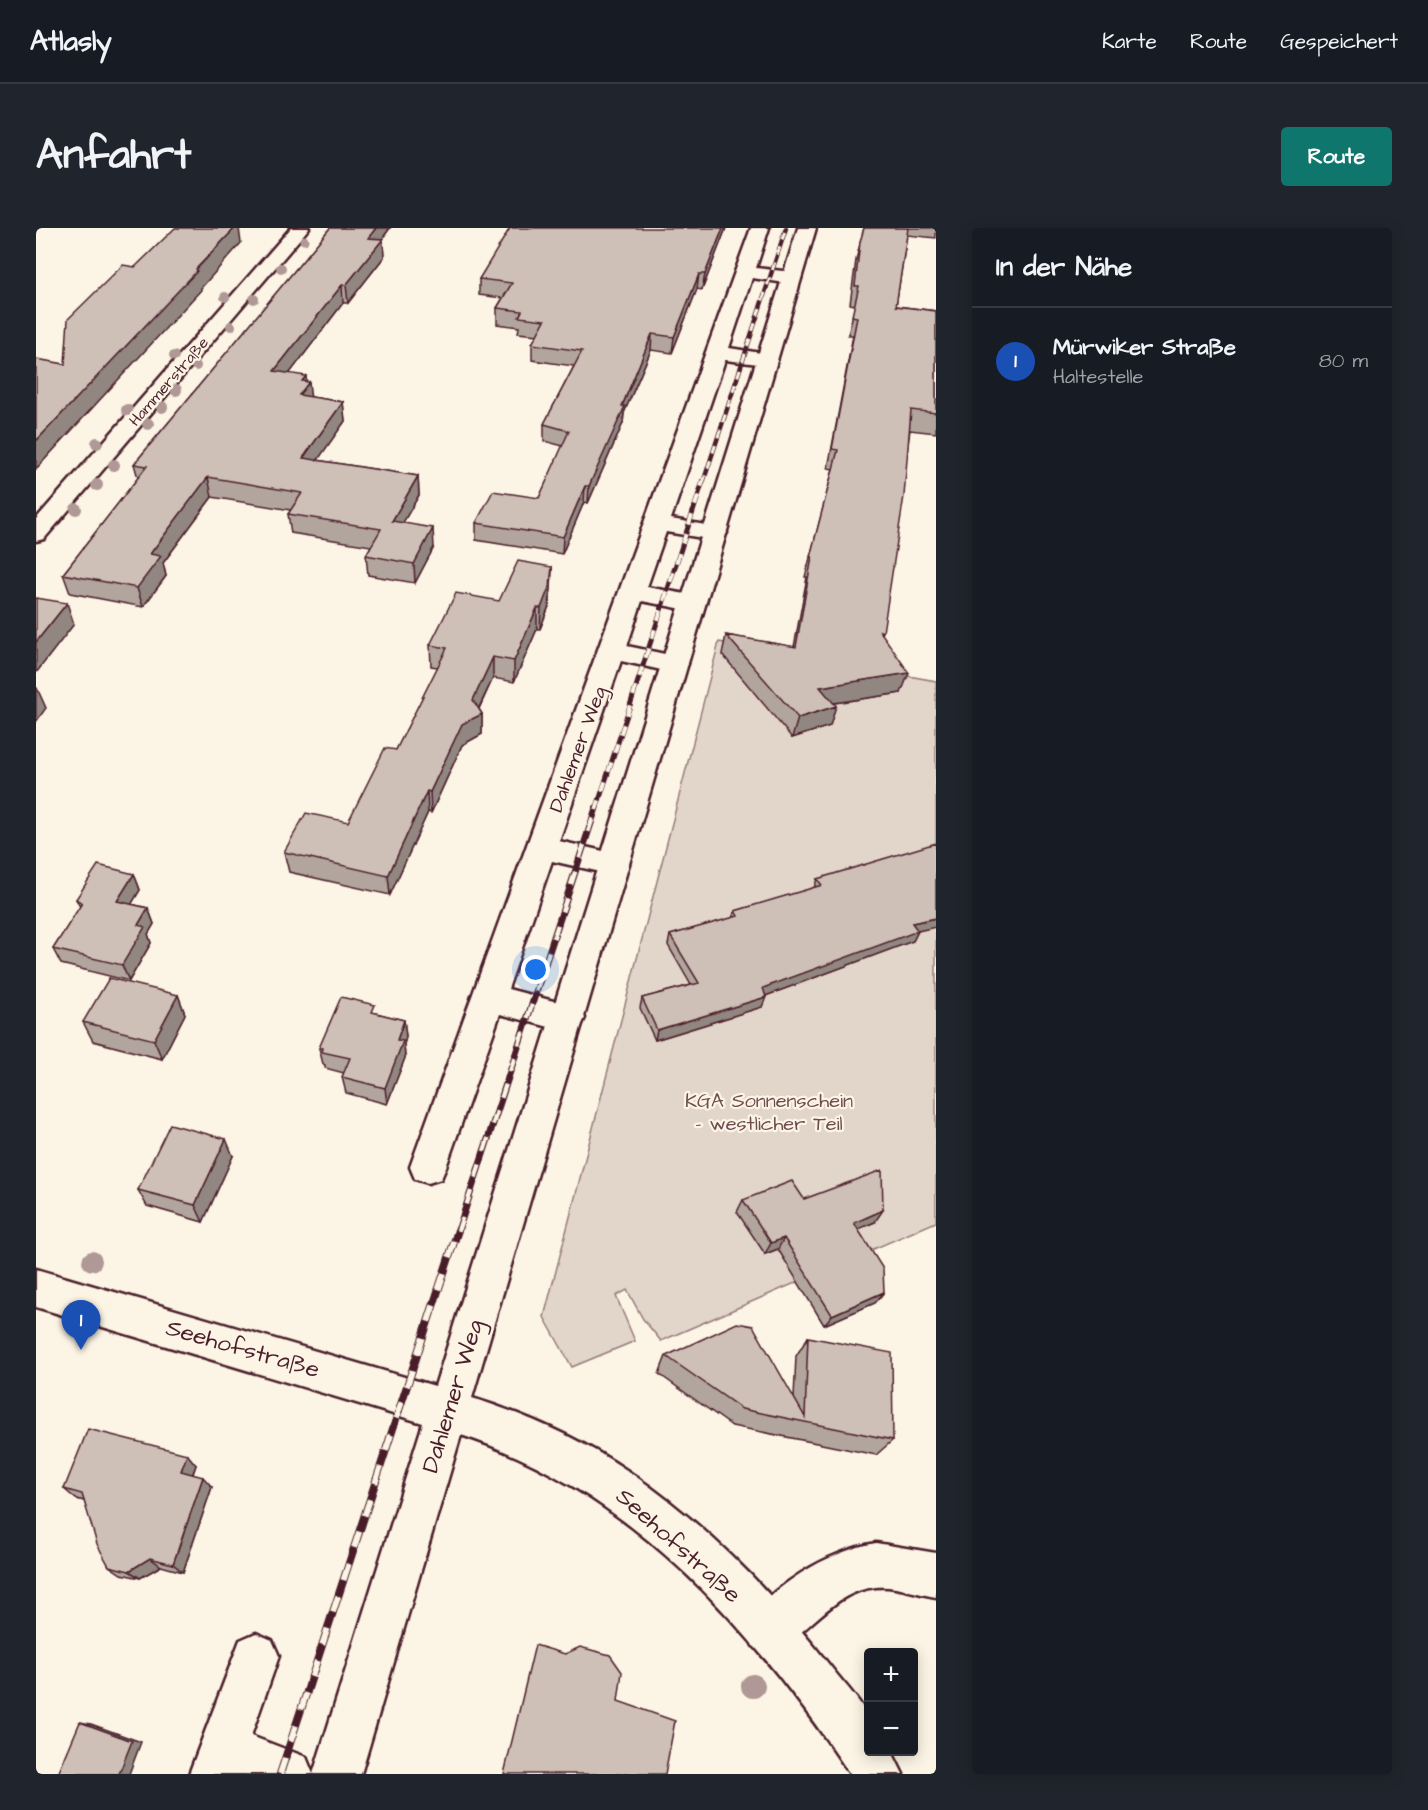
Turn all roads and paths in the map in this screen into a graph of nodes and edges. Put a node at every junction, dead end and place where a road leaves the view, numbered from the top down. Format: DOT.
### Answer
graph roads {
  1 [pos="300,228"];
  2 [pos="760,228"];
  3 [pos="807,228"];
  4 [pos="746,272"];
  5 [pos="792,278"];
  6 [pos="719,353"];
  7 [pos="767,359"];
  8 [pos="659,524"];
  9 [pos="715,533"];
  10 [pos="36,534"];
  11 [pos="633,592"];
  12 [pos="693,603"];
  13 [pos="612,651"];
  14 [pos="675,664"];
  15 [pos="541,848"];
  16 [pos="614,864"];
  17 [pos="491,998"];
  18 [pos="568,1018"];
  19 [pos="428,1167"];
  20 [pos="36,1288"];
  21 [pos="448,1410"];
  22 [pos="936,1575"];
  23 [pos="769,1630"];
  24 [pos="256,1656"];
  25 [pos="218,1762"];
  26 [pos="289,1774"];
  27 [pos="337,1774"];
  28 [pos="879,1774"];
  1 -- 10 [label="street, Hammerstraße"];
  2 -- 4 [label="street, Dahlemer Weg"];
  3 -- 5 [label="street, Dahlemer Weg"];
  4 -- 5 [label="street"];
  4 -- 6 [label="street, Dahlemer Weg"];
  5 -- 7 [label="street, Dahlemer Weg"];
  6 -- 7 [label="street"];
  6 -- 8 [label="street, Dahlemer Weg"];
  7 -- 9 [label="street, Dahlemer Weg"];
  8 -- 9 [label="street"];
  8 -- 11 [label="street, Dahlemer Weg"];
  9 -- 12 [label="street, Dahlemer Weg"];
  11 -- 12 [label="street"];
  11 -- 13 [label="street, Dahlemer Weg"];
  12 -- 14 [label="street, Dahlemer Weg"];
  13 -- 14 [label="street"];
  13 -- 15 [label="street, Dahlemer Weg"];
  14 -- 16 [label="street, Dahlemer Weg"];
  15 -- 16 [label="street"];
  15 -- 17 [label="street, Dahlemer Weg"];
  16 -- 18 [label="street, Dahlemer Weg"];
  17 -- 18 [label="street"];
  17 -- 19 [label="street, Dahlemer Weg"];
  18 -- 21 [label="street, Dahlemer Weg"];
  20 -- 21 [label="street, Seehofstraße"];
  21 -- 23 [label="street, Seehofstraße"];
  21 -- 27 [label="street, Dahlemer Weg"];
  22 -- 23 [label="street"];
  23 -- 28 [label="street, Seehofstraße"];
  24 -- 25 [label="street"];
  25 -- 26 [label="street"];
}
